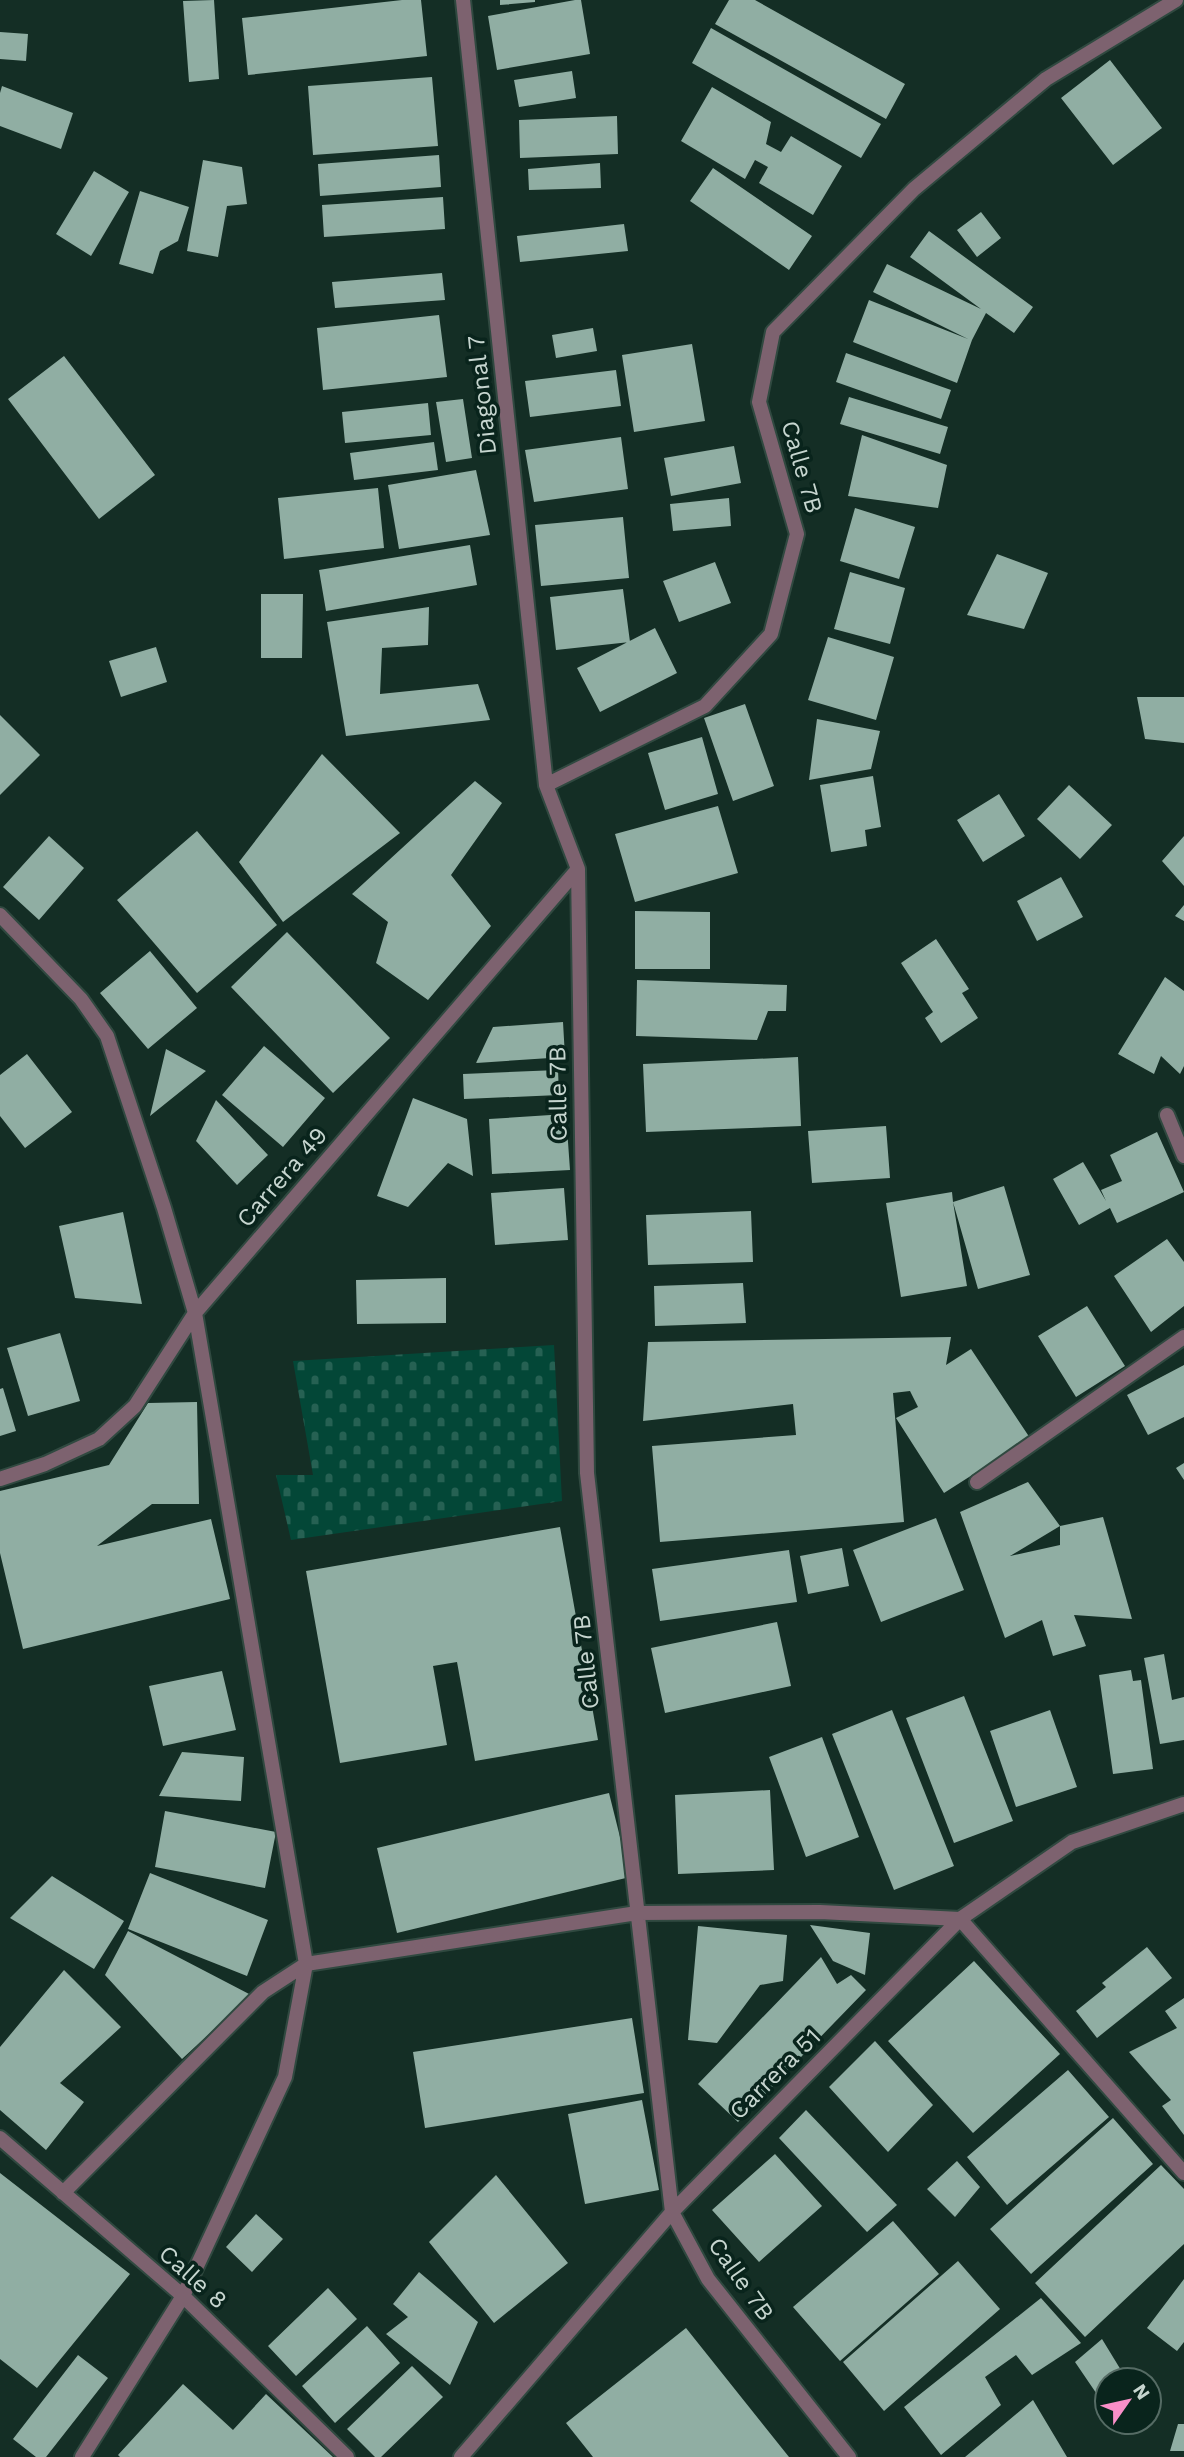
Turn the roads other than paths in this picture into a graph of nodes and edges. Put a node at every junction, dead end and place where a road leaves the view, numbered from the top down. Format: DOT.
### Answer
graph roads {
  1 [pos="464,0"];
  2 [pos="1176,0"];
  3 [pos="546,785"];
  4 [pos="578,869"];
  5 [pos="0,915"];
  6 [pos="1167,1115"];
  7 [pos="1184,1156"];
  8 [pos="195,1313"];
  9 [pos="1184,1337"];
  10 [pos="0,1479"];
  11 [pos="977,1482"];
  12 [pos="1184,1804"];
  13 [pos="637,1913"];
  14 [pos="960,1919"];
  15 [pos="306,1964"];
  16 [pos="0,2138"];
  17 [pos="1184,2173"];
  18 [pos="63,2193"];
  19 [pos="672,2211"];
  20 [pos="183,2296"];
  21 [pos="82,2457"];
  22 [pos="347,2457"];
  23 [pos="461,2457"];
  24 [pos="849,2457"];
  1 -- 3 [label="street, Diagonal 7"];
  2 -- 3 [label="street, Calle 7B"];
  3 -- 4 [label="street, Calle 7B"];
  4 -- 8 [label="street, Carrera 49"];
  4 -- 13 [label="street, Calle 7B"];
  5 -- 8 [label="street"];
  6 -- 7 [label="street"];
  8 -- 10 [label="street, Carrera 49"];
  8 -- 15 [label="street"];
  9 -- 11 [label="street"];
  12 -- 14 [label="street, Carrera 51"];
  13 -- 14 [label="street"];
  13 -- 15 [label="street"];
  13 -- 19 [label="street, Calle 7B"];
  14 -- 17 [label="street"];
  14 -- 19 [label="street, Carrera 51"];
  15 -- 18 [label="street"];
  15 -- 20 [label="street"];
  16 -- 18 [label="street, Calle 8"];
  18 -- 20 [label="street, Calle 8"];
  19 -- 23 [label="street, Carrera 51"];
  19 -- 24 [label="street, Calle 7B"];
  20 -- 21 [label="street"];
  20 -- 22 [label="street, Calle 8"];
}
